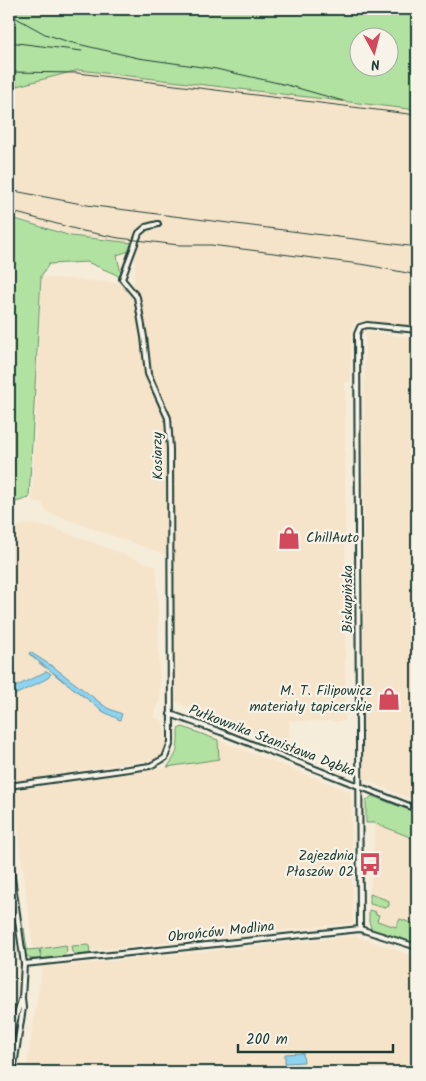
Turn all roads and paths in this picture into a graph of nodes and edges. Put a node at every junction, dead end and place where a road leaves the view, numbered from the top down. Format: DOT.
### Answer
graph roads {
  1 [pos="158,224"];
  2 [pos="417,330"];
  3 [pos="170,714"];
  4 [pos="9,786"];
  5 [pos="360,787"];
  6 [pos="417,809"];
  7 [pos="9,856"];
  8 [pos="360,928"];
  9 [pos="417,947"];
  10 [pos="24,964"];
  11 [pos="22,998"];
  12 [pos="9,1040"];
  13 [pos="13,1072"];
  1 -- 3 [label="street, Kosiarzy"];
  2 -- 5 [label="street, Biskupińska"];
  3 -- 4 [label="street, Pułkownika Stanisława Dąbka"];
  3 -- 5 [label="street, Pułkownika Stanisława Dąbka"];
  5 -- 6 [label="street, Pułkownika Stanisława Dąbka"];
  5 -- 8 [label="street, Biskupińska"];
  7 -- 10 [label="street"];
  8 -- 9 [label="street, Obrońców Modlina"];
  8 -- 10 [label="street, Obrońców Modlina"];
  10 -- 11 [label="street"];
  11 -- 12 [label="street"];
  11 -- 13 [label="street"];
}
